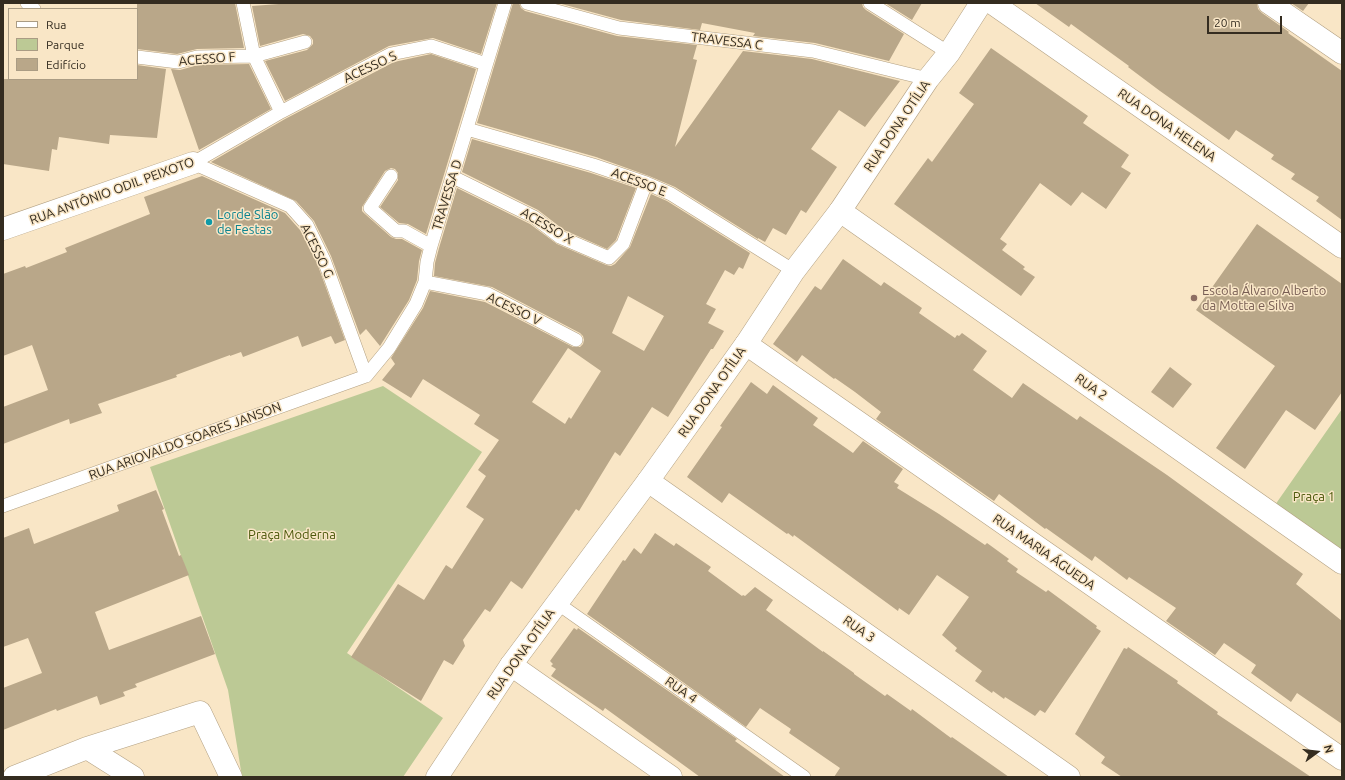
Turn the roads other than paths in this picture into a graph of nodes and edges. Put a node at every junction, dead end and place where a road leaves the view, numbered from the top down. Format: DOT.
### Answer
graph roads {
  1 [pos="243,3"];
  2 [pos="505,3"];
  3 [pos="527,3"];
  4 [pos="870,3"];
  5 [pos="981,3"];
  6 [pos="992,3"];
  7 [pos="1269,3"];
  8 [pos="305,42"];
  9 [pos="949,52"];
  10 [pos="1342,53"];
  11 [pos="254,56"];
  12 [pos="138,57"];
  13 [pos="486,64"];
  14 [pos="928,79"];
  15 [pos="281,112"];
  16 [pos="467,130"];
  17 [pos="193,163"];
  18 [pos="391,176"];
  19 [pos="453,177"];
  20 [pos="646,183"];
  21 [pos="840,211"];
  22 [pos="3,229"];
  23 [pos="431,246"];
  24 [pos="1342,247"];
  25 [pos="794,271"];
  26 [pos="425,282"];
  27 [pos="576,340"];
  28 [pos="746,344"];
  29 [pos="366,376"];
  30 [pos="648,481"];
  31 [pos="3,506"];
  32 [pos="1342,563"];
  33 [pos="557,603"];
  34 [pos="511,665"];
  35 [pos="86,748"];
  36 [pos="1342,759"];
  37 [pos="14,777"];
  38 [pos="133,777"];
  39 [pos="231,777"];
  40 [pos="437,777"];
  41 [pos="671,777"];
  42 [pos="804,777"];
  43 [pos="1069,777"];
  1 -- 11 [label="lane"];
  2 -- 13 [label="lane, TRAVESSA D"];
  3 -- 14 [label="lane, TRAVESSA C"];
  4 -- 9 [label="lane"];
  5 -- 9 [label="street, RUA DONA OTÍLIA"];
  6 -- 24 [label="street, RUA DONA HELENA"];
  7 -- 10 [label="street"];
  8 -- 11 [label="lane"];
  9 -- 14 [label="street, RUA DONA OTÍLIA"];
  11 -- 12 [label="lane, ACESSO F"];
  11 -- 15 [label="lane"];
  13 -- 15 [label="lane, ACESSO S"];
  13 -- 16 [label="lane, TRAVESSA D"];
  14 -- 21 [label="street, RUA DONA OTÍLIA"];
  15 -- 17 [label="lane, RUA ANTÔNIO ODIL PEIXOTO"];
  16 -- 19 [label="lane, TRAVESSA D"];
  16 -- 20 [label="lane, ACESSO E"];
  17 -- 22 [label="street, RUA ANTÔNIO ODIL PEIXOTO"];
  17 -- 29 [label="lane, ACESSO G"];
  18 -- 23 [label="lane"];
  19 -- 20 [label="lane, ACESSO X"];
  19 -- 23 [label="lane, TRAVESSA D"];
  20 -- 25 [label="lane, ACESSO E"];
  21 -- 25 [label="street, RUA DONA OTÍLIA"];
  21 -- 32 [label="street, RUA 2"];
  23 -- 26 [label="lane, TRAVESSA D"];
  25 -- 28 [label="street, RUA DONA OTÍLIA"];
  26 -- 27 [label="lane, ACESSO V"];
  26 -- 29 [label="lane, TRAVESSA D"];
  28 -- 30 [label="street, RUA DONA OTÍLIA"];
  28 -- 36 [label="street, RUA MARIA ÁGUEDA"];
  29 -- 31 [label="lane, RUA ARIOVALDO SOARES JANSON"];
  30 -- 33 [label="street, RUA DONA OTÍLIA"];
  30 -- 43 [label="street, RUA 3"];
  33 -- 34 [label="street, RUA DONA OTÍLIA"];
  33 -- 42 [label="lane, RUA 4"];
  34 -- 40 [label="street, RUA DONA OTÍLIA"];
  34 -- 41 [label="street"];
  35 -- 37 [label="street"];
  35 -- 38 [label="street"];
  35 -- 39 [label="street"];
}
